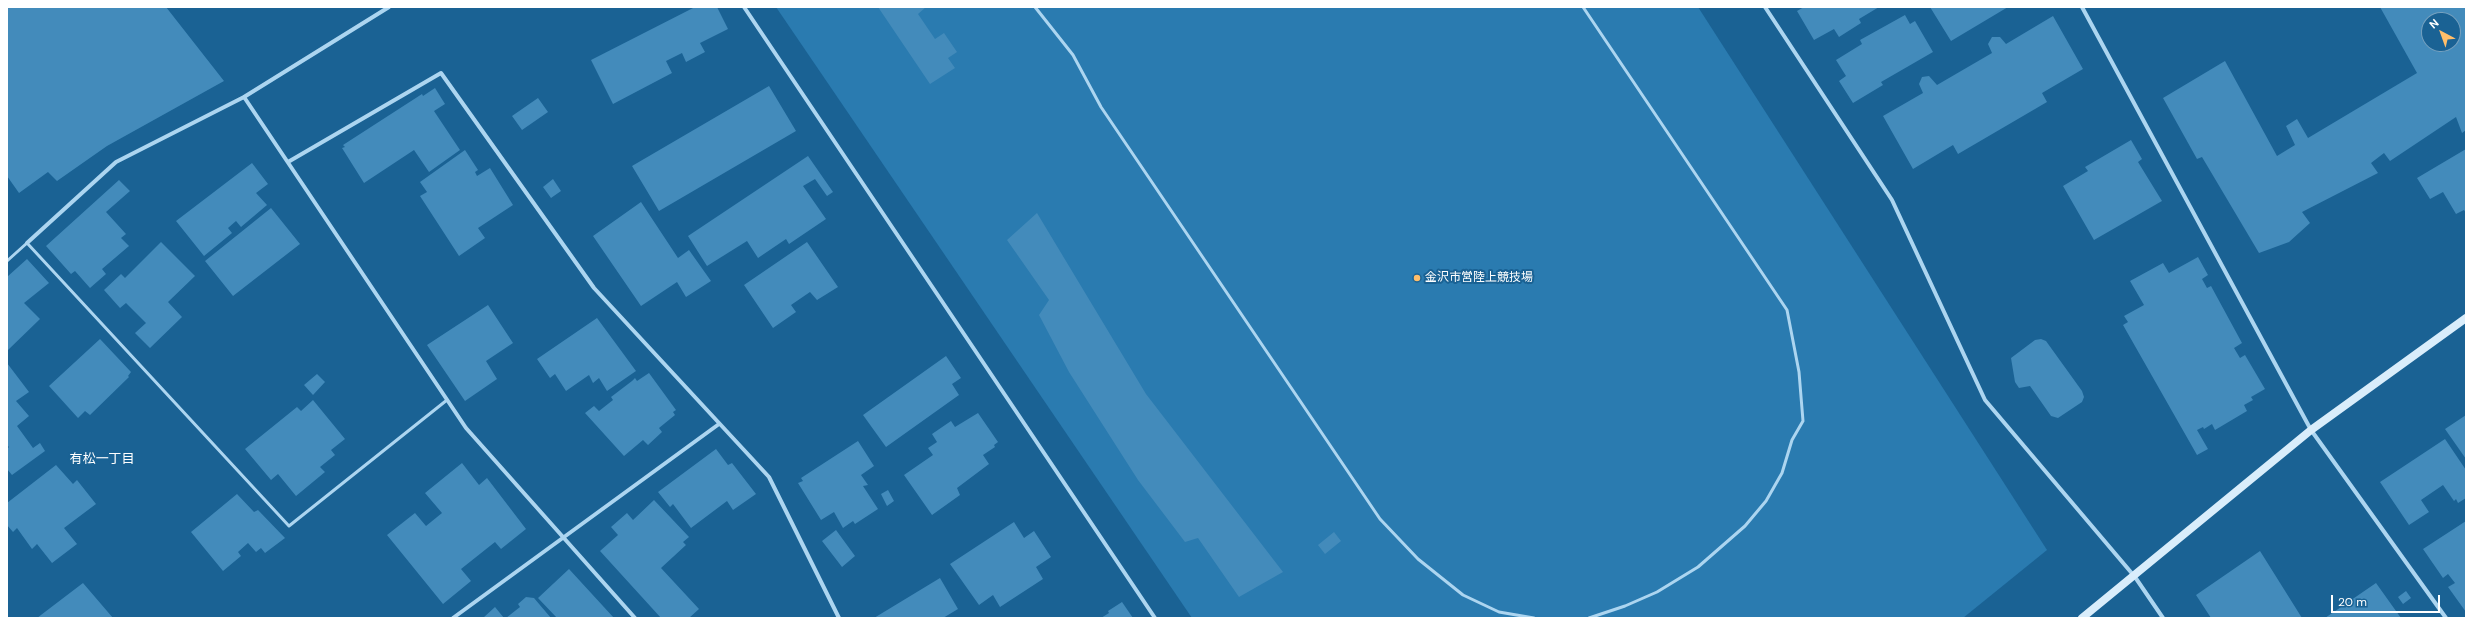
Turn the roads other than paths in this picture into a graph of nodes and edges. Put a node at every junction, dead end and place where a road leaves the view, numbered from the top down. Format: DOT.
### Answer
graph roads {
  1 [pos="389,7"];
  2 [pos="744,7"];
  3 [pos="1035,7"];
  4 [pos="1583,7"];
  5 [pos="1765,7"];
  6 [pos="2082,7"];
  7 [pos="244,97"];
  8 [pos="288,162"];
  9 [pos="27,243"];
  10 [pos="7,261"];
  11 [pos="2466,318"];
  12 [pos="447,400"];
  13 [pos="719,424"];
  14 [pos="2311,430"];
  15 [pos="564,536"];
  16 [pos="2135,577"];
  17 [pos="452,618"];
  18 [pos="635,618"];
  19 [pos="839,618"];
  20 [pos="1155,618"];
  21 [pos="1534,618"];
  22 [pos="1589,618"];
  23 [pos="2082,618"];
  24 [pos="2163,618"];
  25 [pos="2446,618"];
  1 -- 7 [label="street"];
  2 -- 20 [label="street"];
  3 -- 21 [label="lane"];
  4 -- 22 [label="lane"];
  5 -- 16 [label="street"];
  6 -- 14 [label="street"];
  7 -- 8 [label="street"];
  7 -- 9 [label="street"];
  8 -- 12 [label="street"];
  8 -- 13 [label="street"];
  9 -- 10 [label="lane"];
  9 -- 12 [label="lane"];
  11 -- 14 [label="street"];
  12 -- 15 [label="street"];
  13 -- 15 [label="street"];
  13 -- 19 [label="street"];
  14 -- 16 [label="street"];
  14 -- 25 [label="street"];
  15 -- 17 [label="street"];
  15 -- 18 [label="street"];
  16 -- 23 [label="street"];
  16 -- 24 [label="street"];
}
